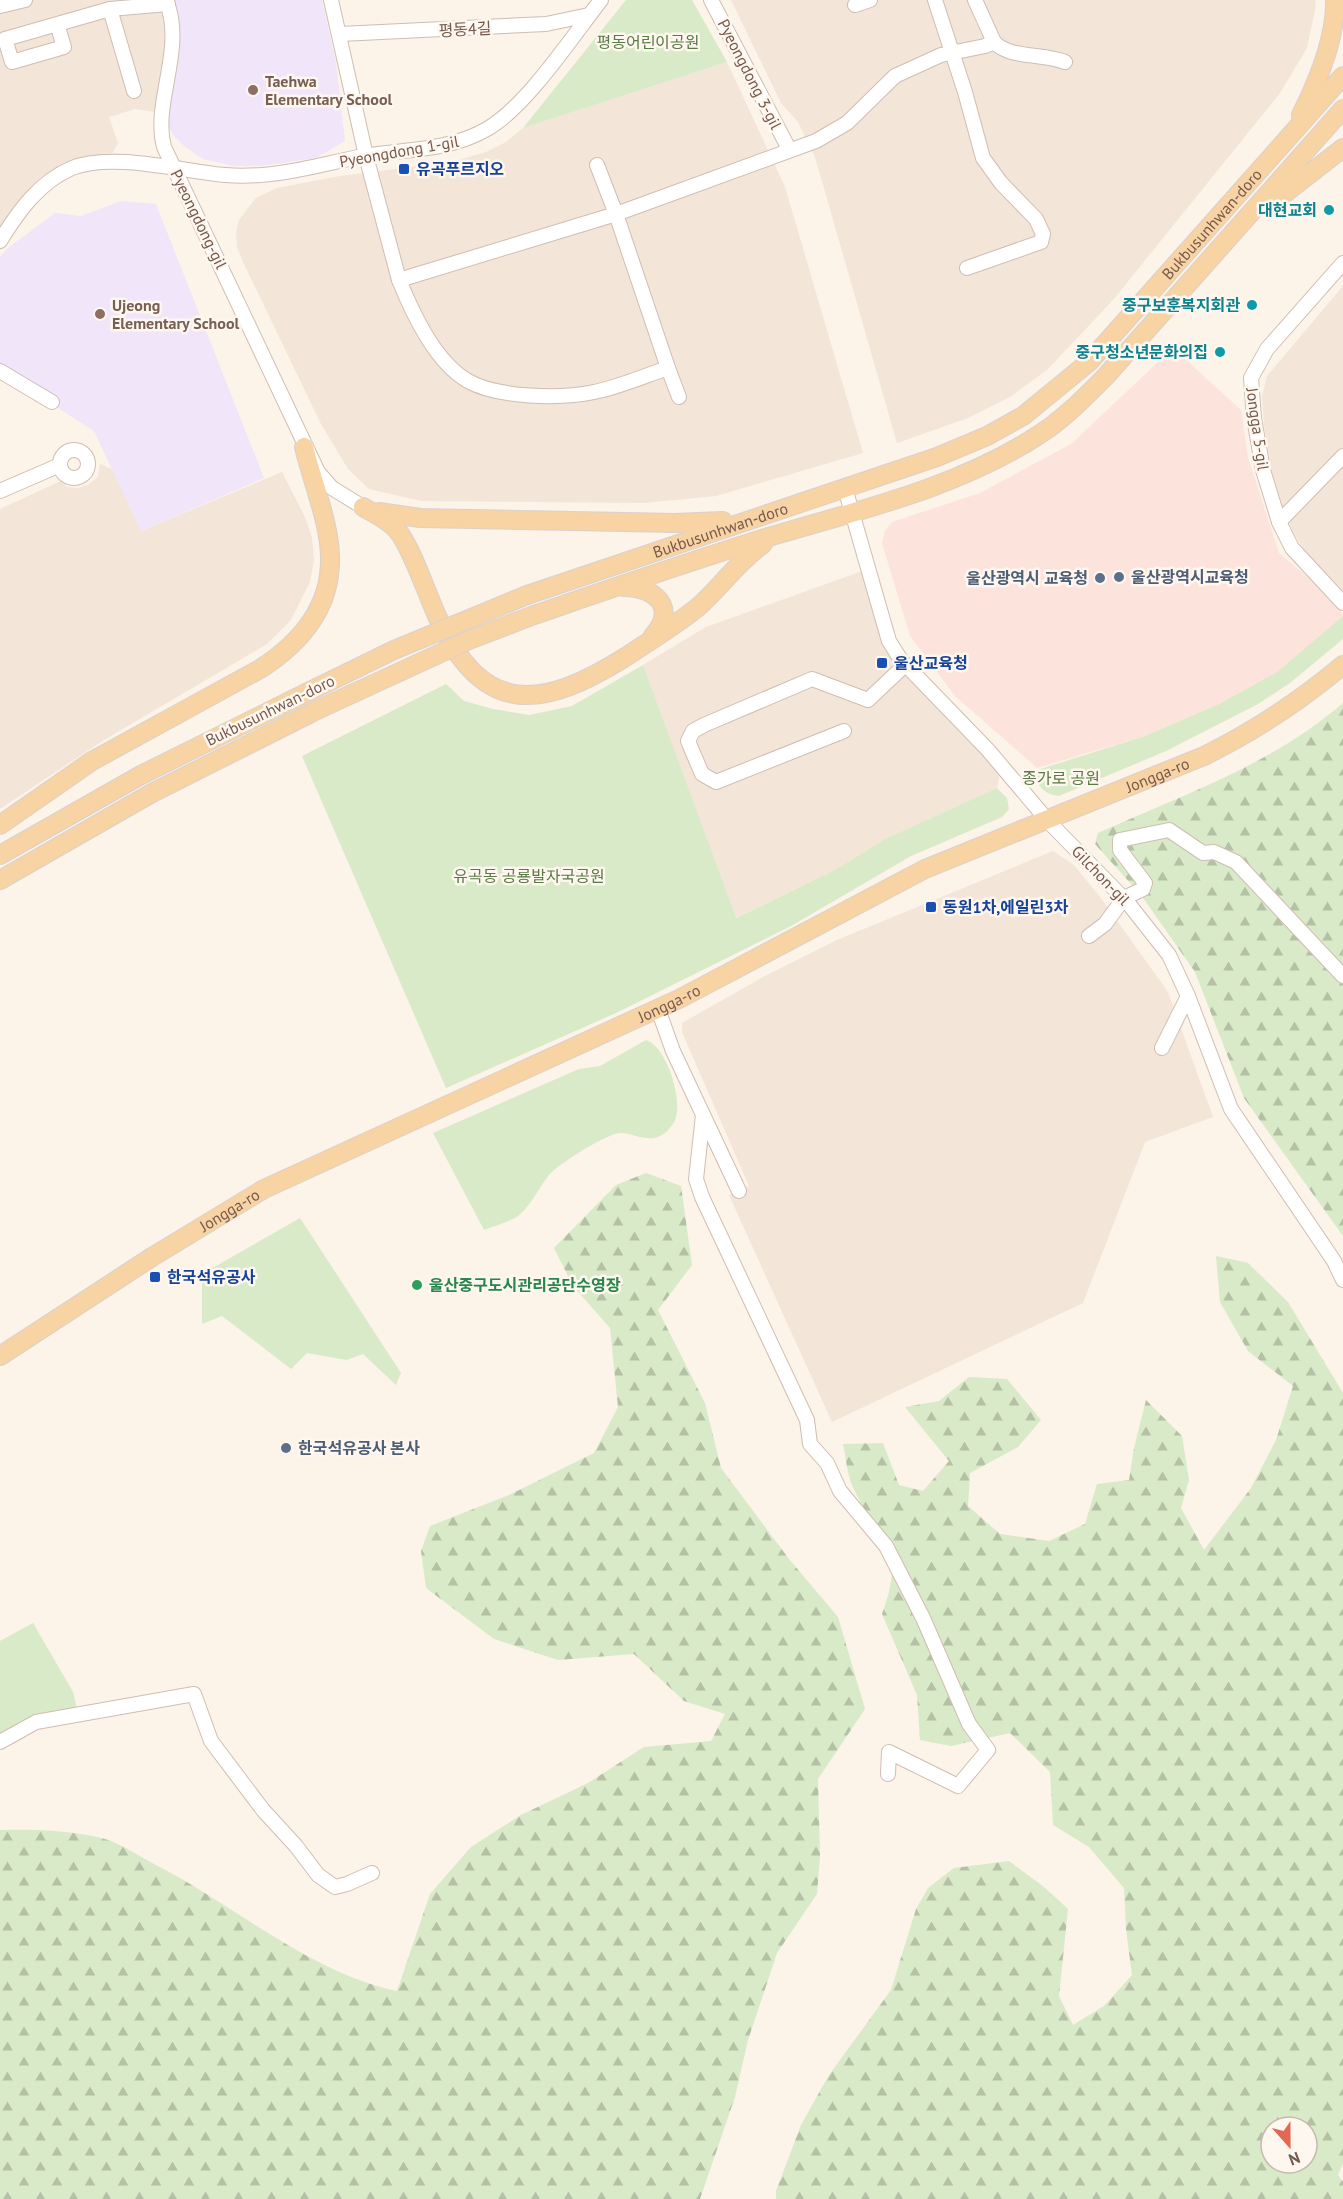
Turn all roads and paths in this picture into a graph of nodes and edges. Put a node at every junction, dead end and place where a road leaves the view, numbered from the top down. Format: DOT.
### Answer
graph roads {
  1 [pos="26,0"];
  2 [pos="331,0"];
  3 [pos="601,0"];
  4 [pos="711,0"];
  5 [pos="870,0"];
  6 [pos="935,0"];
  7 [pos="975,0"];
  8 [pos="1335,0"];
  9 [pos="167,2"];
  10 [pos="855,5"];
  11 [pos="0,6"];
  12 [pos="110,9"];
  13 [pos="589,15"];
  14 [pos="57,24"];
  15 [pos="340,34"];
  16 [pos="994,42"];
  17 [pos="950,53"];
  18 [pos="1065,62"];
  19 [pos="1343,76"];
  20 [pos="134,91"];
  21 [pos="1343,109"];
  22 [pos="1291,136"];
  23 [pos="1343,148"];
  24 [pos="789,149"];
  25 [pos="366,156"];
  26 [pos="597,165"];
  27 [pos="174,169"];
  28 [pos="616,214"];
  29 [pos="1226,241"];
  30 [pos="0,242"];
  31 [pos="1343,263"];
  32 [pos="967,268"];
  33 [pos="399,280"];
  34 [pos="668,368"];
  35 [pos="0,371"];
  36 [pos="679,397"];
  37 [pos="52,402"];
  38 [pos="304,447"];
  39 [pos="1343,456"];
  40 [pos="60,465"];
  41 [pos="845,488"];
  42 [pos="0,491"];
  43 [pos="363,507"];
  44 [pos="852,513"];
  45 [pos="757,516"];
  46 [pos="1279,522"];
  47 [pos="784,533"];
  48 [pos="612,588"];
  49 [pos="1343,603"];
  50 [pos="647,642"];
  51 [pos="905,665"];
  52 [pos="1343,665"];
  53 [pos="854,694"];
  54 [pos="840,701"];
  55 [pos="844,732"];
  56 [pos="1048,821"];
  57 [pos="0,825"];
  58 [pos="0,855"];
  59 [pos="0,880"];
  60 [pos="1124,898"];
  61 [pos="1089,936"];
  62 [pos="1343,976"];
  63 [pos="1188,996"];
  64 [pos="658,1009"];
  65 [pos="1162,1048"];
  66 [pos="703,1115"];
  67 [pos="738,1191"];
  68 [pos="1343,1280"];
  69 [pos="0,1356"];
  70 [pos="0,1742"];
  71 [pos="888,1774"];
  72 [pos="372,1873"];
  1 -- 11 [label="street"];
  2 -- 15 [label="street"];
  3 -- 13 [label="street, Pyeongdong 1-gil"];
  4 -- 24 [label="street, Pyeongdong 3-gil"];
  5 -- 10 [label="street"];
  6 -- 17 [label="street"];
  7 -- 16 [label="street"];
  8 -- 22 [label="main road"];
  9 -- 12 [label="street"];
  9 -- 27 [label="street, Pyeongdong-gil"];
  12 -- 14 [label="street"];
  12 -- 20 [label="street"];
  13 -- 15 [label="street, 평동4길"];
  13 -- 25 [label="street, Pyeongdong 1-gil"];
  15 -- 25 [label="street"];
  16 -- 17 [label="street"];
  16 -- 18 [label="street"];
  17 -- 24 [label="street"];
  17 -- 32 [label="street"];
  19 -- 22 [label="main road, Bukbusunhwan-doro"];
  21 -- 29 [label="main road, Bukbusunhwan-doro"];
  22 -- 41 [label="main road, Bukbusunhwan-doro"];
  23 -- 29 [label="main road"];
  24 -- 28 [label="street"];
  25 -- 27 [label="street, Pyeongdong 1-gil"];
  25 -- 33 [label="street"];
  26 -- 28 [label="street"];
  27 -- 30 [label="street, Pyeongdong 1-gil"];
  27 -- 38 [label="street, Pyeongdong-gil"];
  28 -- 33 [label="street"];
  28 -- 34 [label="street"];
  29 -- 44 [label="main road, Bukbusunhwan-doro"];
  31 -- 46 [label="street, Jongga 5-gil"];
  33 -- 34 [label="street"];
  34 -- 36 [label="street"];
  35 -- 37 [label="street"];
  38 -- 43 [label="street, Pyeongdong-gil"];
  38 -- 57 [label="main road"];
  39 -- 46 [label="street"];
  40 -- 42 [label="street"];
  41 -- 44 [label="street, Gilchon-gil"];
  41 -- 45 [label="main road, Bukbusunhwan-doro"];
  43 -- 45 [label="main road"];
  43 -- 50 [label="main road"];
  44 -- 47 [label="main road, Bukbusunhwan-doro"];
  44 -- 51 [label="street, Gilchon-gil"];
  45 -- 58 [label="main road, Bukbusunhwan-doro, bridge"];
  46 -- 49 [label="street, Jongga 5-gil"];
  47 -- 48 [label="main road, Bukbusunhwan-doro"];
  47 -- 50 [label="main road"];
  48 -- 50 [label="main road"];
  48 -- 59 [label="main road, Bukbusunhwan-doro, bridge"];
  51 -- 53 [label="street"];
  51 -- 56 [label="street, Gilchon-gil"];
  52 -- 56 [label="main road, Jongga-ro"];
  53 -- 54 [label="street"];
  53 -- 55 [label="street"];
  56 -- 60 [label="street, Gilchon-gil"];
  56 -- 64 [label="main road, Jongga-ro"];
  60 -- 61 [label="street"];
  60 -- 62 [label="street"];
  60 -- 63 [label="street, Gilchon-gil"];
  63 -- 65 [label="street"];
  63 -- 68 [label="street, Gilchon-gil"];
  64 -- 66 [label="street"];
  64 -- 69 [label="main road, Jongga-ro"];
  66 -- 67 [label="street"];
  66 -- 71 [label="street"];
  70 -- 72 [label="street"];
}
